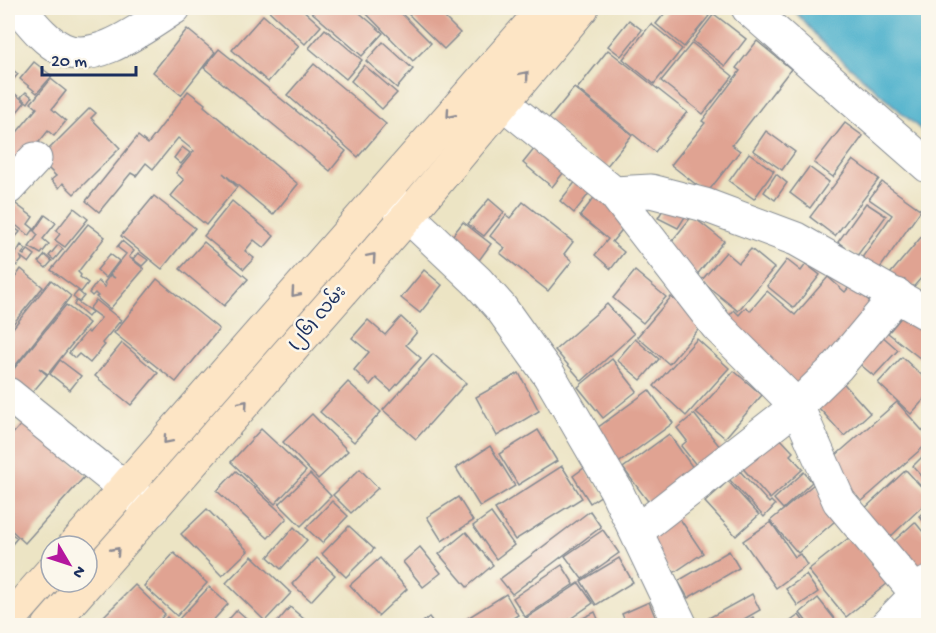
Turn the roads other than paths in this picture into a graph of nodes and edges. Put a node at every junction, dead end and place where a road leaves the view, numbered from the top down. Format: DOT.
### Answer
graph roads {
  1 [pos="19,8"];
  2 [pos="174,8"];
  3 [pos="545,8"];
  4 [pos="582,8"];
  5 [pos="748,8"];
  6 [pos="490,92"];
  7 [pos="35,159"];
  8 [pos="928,166"];
  9 [pos="8,188"];
  10 [pos="382,192"];
  11 [pos="614,193"];
  12 [pos="408,216"];
  13 [pos="897,296"];
  14 [pos="928,314"];
  15 [pos="8,394"];
  16 [pos="797,406"];
  17 [pos="126,488"];
  18 [pos="152,510"];
  19 [pos="637,531"];
  20 [pos="85,534"];
  21 [pos="39,586"];
  22 [pos="925,594"];
  23 [pos="8,621"];
  24 [pos="49,626"];
  25 [pos="681,626"];
  26 [pos="886,626"];
  1 -- 2 [label="street"];
  3 -- 6 [label="main road, (၂၆) လမ်း"];
  6 -- 4 [label="main road, (၂၆) လမ်း, one-way"];
  5 -- 8 [label="street"];
  6 -- 10 [label="main road, (၂၆) လမ်း, one-way"];
  6 -- 11 [label="street"];
  6 -- 12 [label="main road, (၂၆) လမ်း"];
  7 -- 9 [label="street"];
  10 -- 12 [label="street"];
  10 -- 17 [label="main road, (၂၆) လမ်း, one-way"];
  11 -- 13 [label="street"];
  11 -- 16 [label="street"];
  18 -- 12 [label="main road, (၂၆) လမ်း, one-way"];
  12 -- 19 [label="street"];
  13 -- 14 [label="street"];
  13 -- 16 [label="street"];
  15 -- 17 [label="street"];
  16 -- 19 [label="street"];
  16 -- 22 [label="street"];
  17 -- 18 [label="street"];
  17 -- 20 [label="main road, (၂၆) လမ်း"];
  24 -- 18 [label="main road, (၂၆) လမ်း, one-way"];
  19 -- 25 [label="street"];
  21 -- 23 [label="main road"];
  22 -- 26 [label="street"];
}
